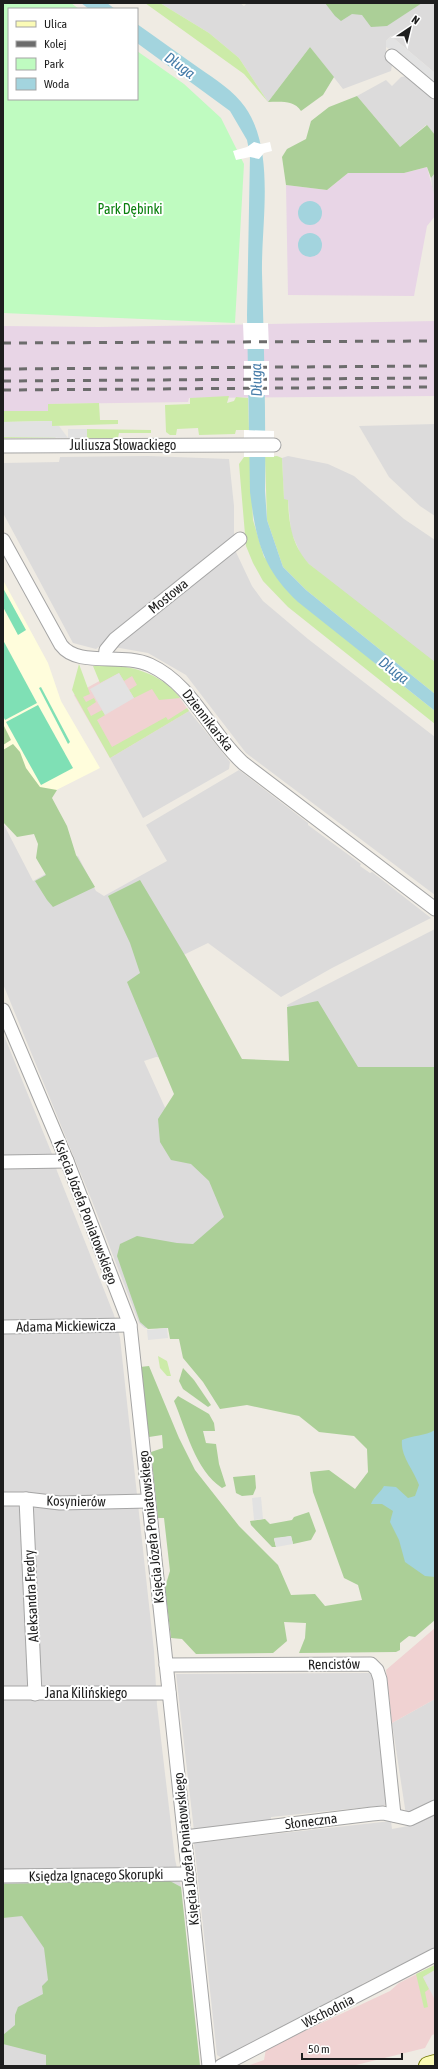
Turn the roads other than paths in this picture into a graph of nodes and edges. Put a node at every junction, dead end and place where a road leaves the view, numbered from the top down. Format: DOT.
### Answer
graph roads {
  1 [pos="392,56"];
  2 [pos="435,92"];
  3 [pos="274,445"];
  4 [pos="3,446"];
  5 [pos="240,539"];
  6 [pos="3,540"];
  7 [pos="105,658"];
  8 [pos="435,908"];
  9 [pos="3,1010"];
  10 [pos="67,1161"];
  11 [pos="3,1162"];
  12 [pos="130,1325"];
  13 [pos="3,1326"];
  14 [pos="3,1499"];
  15 [pos="26,1499"];
  16 [pos="148,1501"];
  17 [pos="166,1665"];
  18 [pos="169,1693"];
  19 [pos="3,1694"];
  20 [pos="35,1694"];
  21 [pos="435,1807"];
  22 [pos="394,1815"];
  23 [pos="184,1837"];
  24 [pos="188,1874"];
  25 [pos="3,1876"];
  26 [pos="435,1955"];
  27 [pos="435,2064"];
  28 [pos="209,2066"];
  29 [pos="221,2066"];
  30 [pos="428,2066"];
  1 -- 2 [label="street"];
  3 -- 4 [label="street, Juliusza Słowackiego"];
  5 -- 7 [label="street, Mostowa"];
  6 -- 7 [label="street, Dziennikarska"];
  7 -- 8 [label="street, Dziennikarska"];
  9 -- 10 [label="street, Księcia Józefa Poniatowskiego"];
  10 -- 11 [label="street"];
  10 -- 12 [label="street, Księcia Józefa Poniatowskiego"];
  12 -- 13 [label="street, Adama Mickiewicza"];
  12 -- 16 [label="street, Księcia Józefa Poniatowskiego"];
  14 -- 15 [label="street, Kosynierów"];
  15 -- 16 [label="street, Kosynierów"];
  15 -- 20 [label="street, Aleksandra Fredry"];
  16 -- 17 [label="street, Księcia Józefa Poniatowskiego"];
  17 -- 18 [label="street, Księcia Józefa Poniatowskiego"];
  17 -- 22 [label="street, Rencistów"];
  18 -- 20 [label="street, Jana Kilińskiego"];
  18 -- 23 [label="street, Księcia Józefa Poniatowskiego"];
  19 -- 20 [label="street, Jana Kilińskiego"];
  21 -- 22 [label="street, Słoneczna"];
  22 -- 23 [label="street, Słoneczna"];
  23 -- 24 [label="street, Księcia Józefa Poniatowskiego"];
  24 -- 25 [label="street, Księdza Ignacego Skorupki"];
  24 -- 28 [label="street, Księcia Józefa Poniatowskiego"];
  26 -- 29 [label="street, Wschodnia"];
  27 -- 30 [label="main road"];
}
